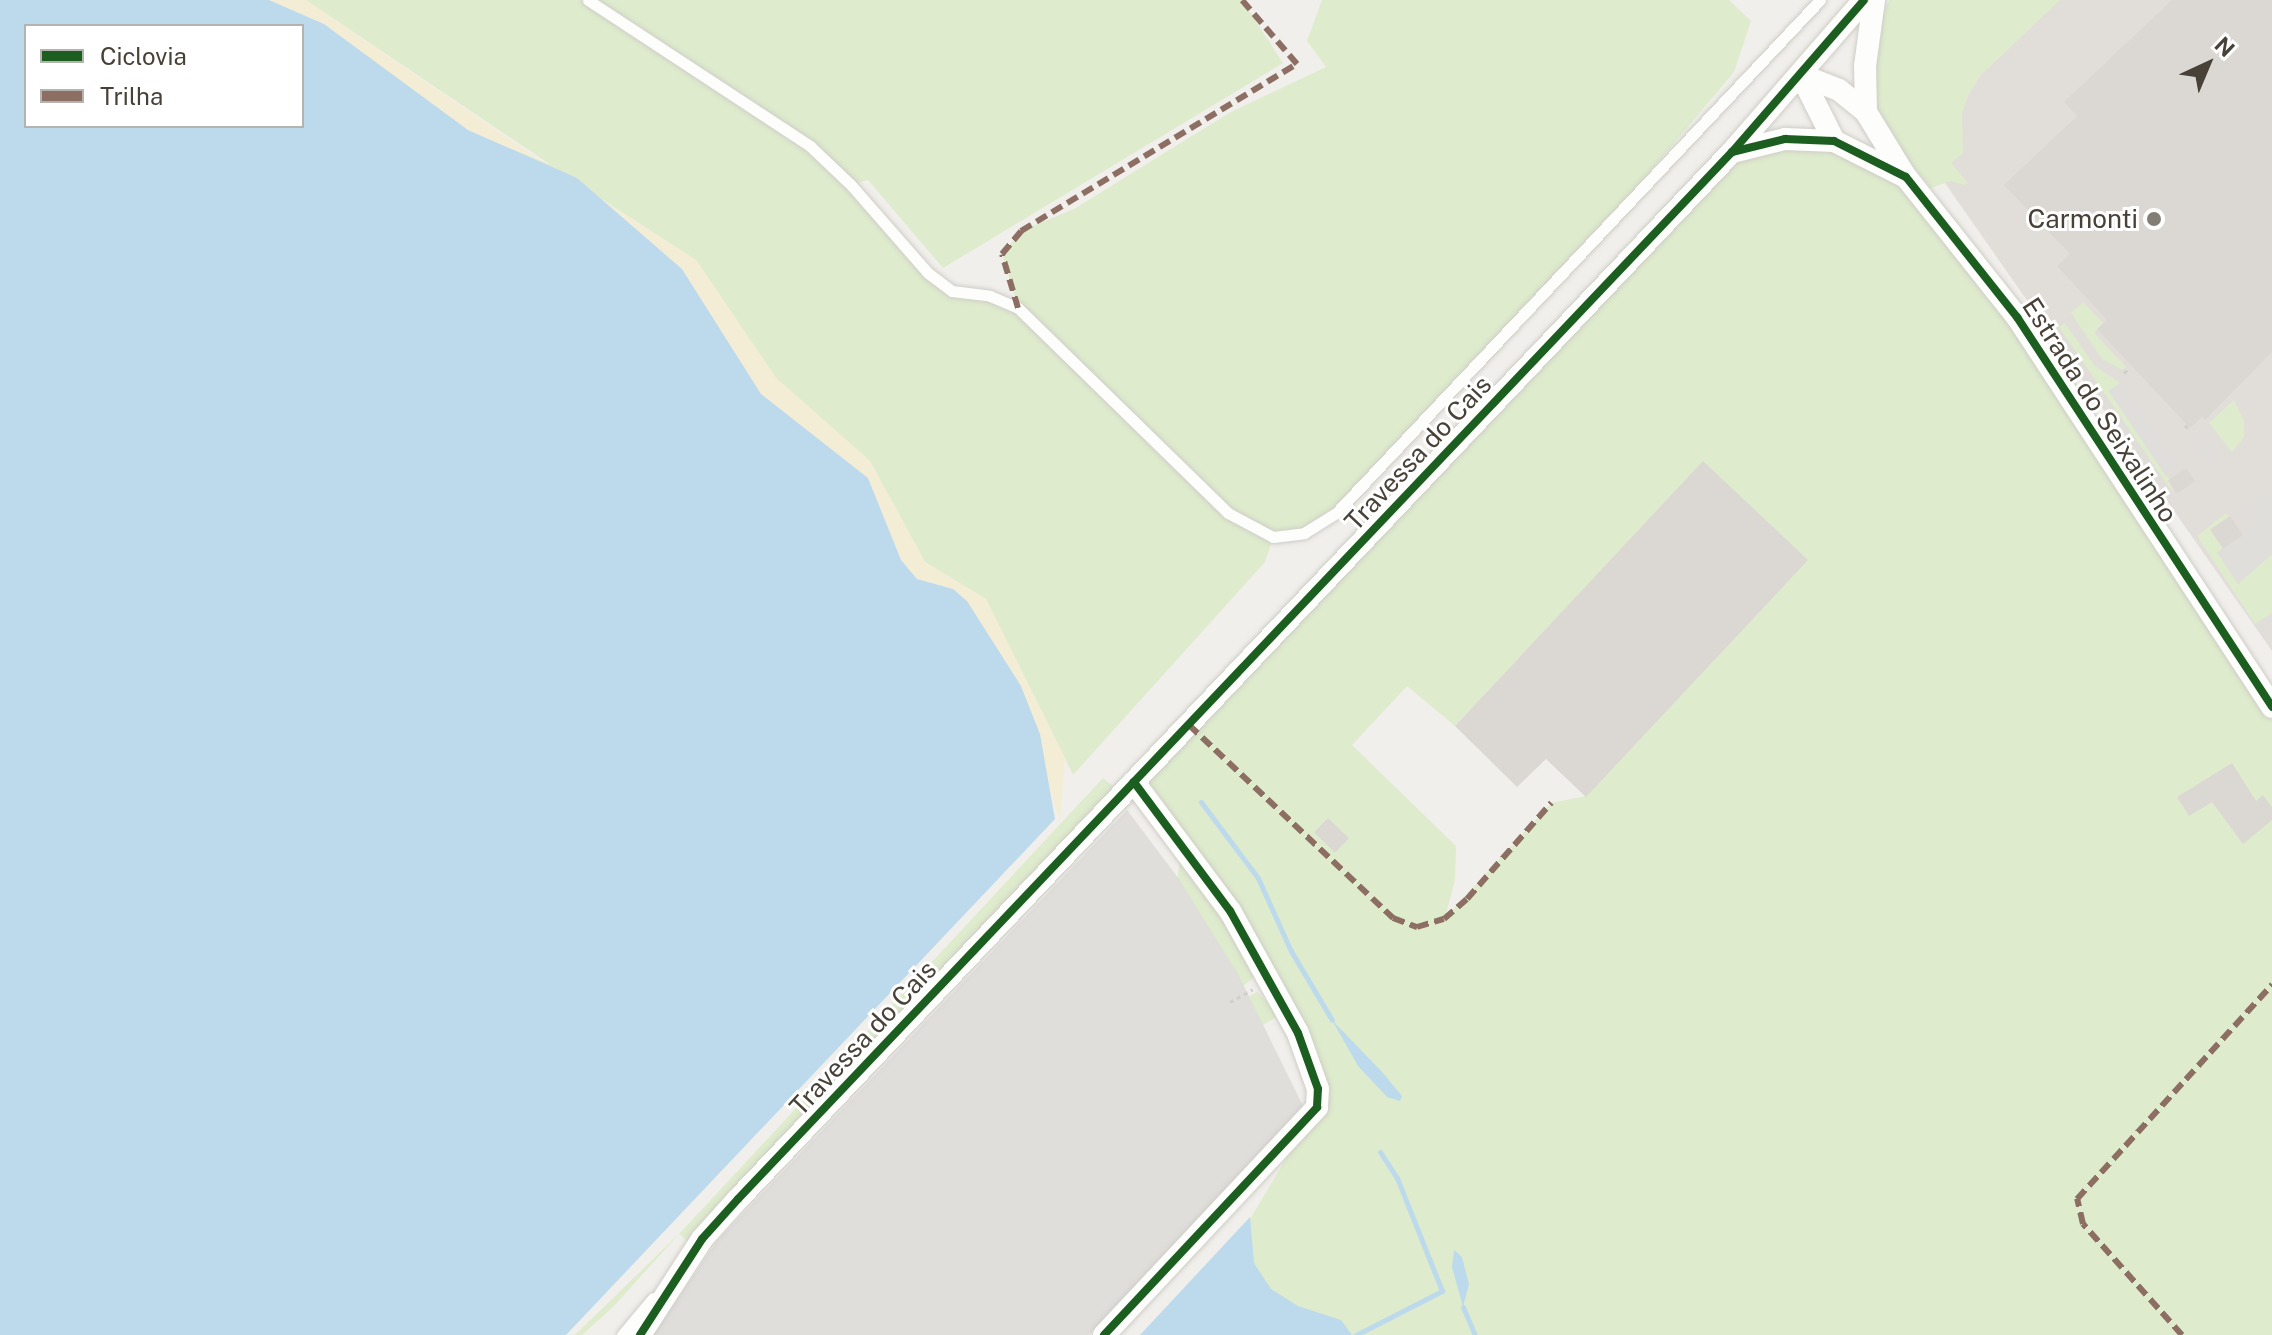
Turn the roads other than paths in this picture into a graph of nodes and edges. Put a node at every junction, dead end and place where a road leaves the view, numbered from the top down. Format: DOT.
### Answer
graph roads {
  1 [pos="588,0"];
  2 [pos="1820,0"];
  3 [pos="1864,0"];
  4 [pos="1874,0"];
  5 [pos="1801,75"];
  6 [pos="1866,112"];
  7 [pos="1834,141"];
  8 [pos="1732,152"];
  9 [pos="1906,177"];
  10 [pos="2272,707"];
  11 [pos="1134,782"];
  12 [pos="702,1239"];
  13 [pos="622,1335"];
  14 [pos="640,1335"];
  15 [pos="1104,1335"];
  1 -- 2 [label="lane"];
  3 -- 5 [label="street, Travessa do Cais"];
  4 -- 6 [label="street"];
  5 -- 6 [label="street"];
  5 -- 7 [label="street"];
  5 -- 8 [label="street, Travessa do Cais"];
  6 -- 9 [label="street"];
  7 -- 8 [label="street, Estrada do Seixalinho"];
  7 -- 9 [label="street, Estrada do Seixalinho"];
  8 -- 11 [label="street, Travessa do Cais"];
  9 -- 10 [label="street, Estrada do Seixalinho"];
  11 -- 12 [label="street, Travessa do Cais"];
  11 -- 15 [label="street"];
  12 -- 13 [label="lane"];
  12 -- 14 [label="street, Travessa do Cais"];
}
